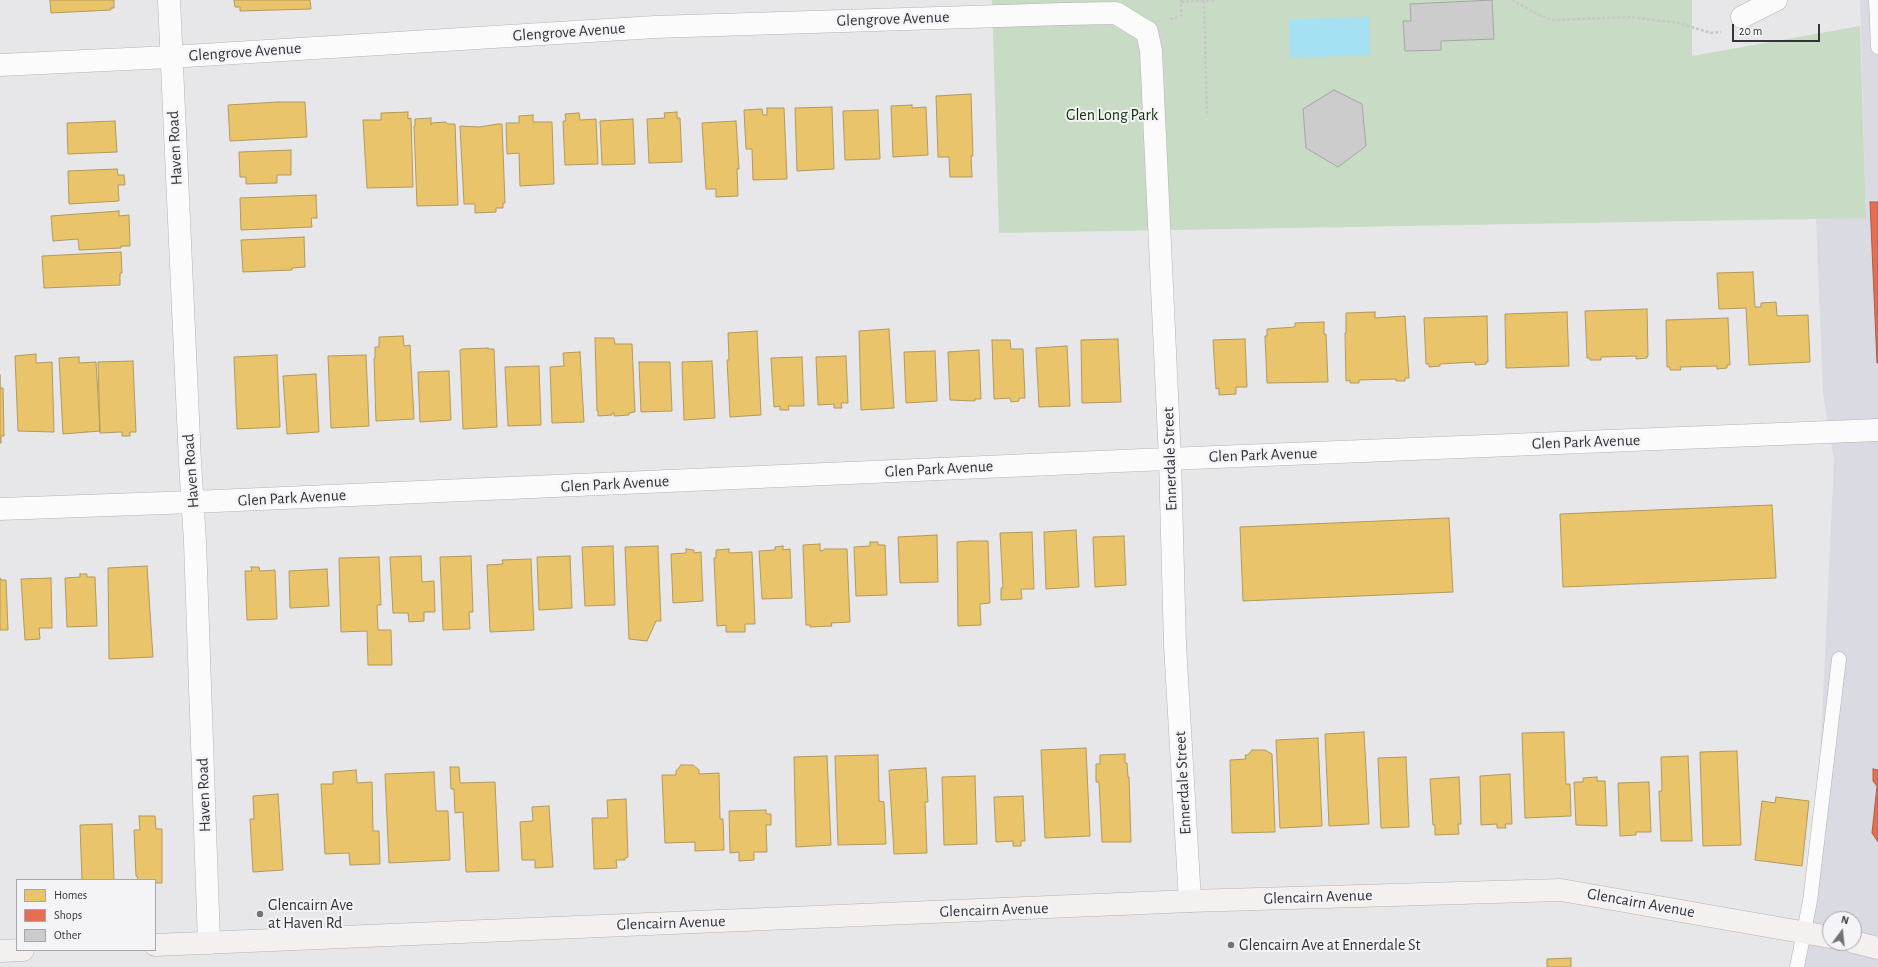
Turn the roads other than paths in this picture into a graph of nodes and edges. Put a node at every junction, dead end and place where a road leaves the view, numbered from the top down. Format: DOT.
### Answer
graph roads {
  1 [pos="169,0"];
  2 [pos="1776,0"];
  3 [pos="1876,0"];
  4 [pos="1742,17"];
  5 [pos="1136,24"];
  6 [pos="1878,46"];
  7 [pos="170,57"];
  8 [pos="0,65"];
  9 [pos="1878,430"];
  10 [pos="1170,459"];
  11 [pos="193,502"];
  12 [pos="0,509"];
  13 [pos="1839,659"];
  14 [pos="1190,901"];
  15 [pos="1804,932"];
  16 [pos="1822,935"];
  17 [pos="209,943"];
  18 [pos="1862,944"];
  19 [pos="156,945"];
  20 [pos="1878,948"];
  21 [pos="16,950"];
  22 [pos="0,951"];
  23 [pos="1797,967"];
  1 -- 7 [label="street, Haven Road"];
  2 -- 4 [label="street"];
  3 -- 6 [label="lane"];
  5 -- 7 [label="street, Glengrove Avenue"];
  5 -- 10 [label="street, Ennerdale Street"];
  7 -- 8 [label="street, Glengrove Avenue"];
  7 -- 11 [label="street, Haven Road"];
  9 -- 10 [label="street, Glen Park Avenue"];
  10 -- 11 [label="street, Glen Park Avenue"];
  10 -- 14 [label="street, Ennerdale Street"];
  11 -- 12 [label="street, Glen Park Avenue"];
  11 -- 17 [label="street, Haven Road"];
  13 -- 15 [label="lane"];
  14 -- 15 [label="street, Glencairn Avenue"];
  14 -- 17 [label="street, Glencairn Avenue"];
  15 -- 16 [label="street, Glencairn Avenue"];
  15 -- 23 [label="lane"];
  17 -- 19 [label="street, Glencairn Avenue"];
  18 -- 20 [label="street"];
  21 -- 22 [label="street"];
}
